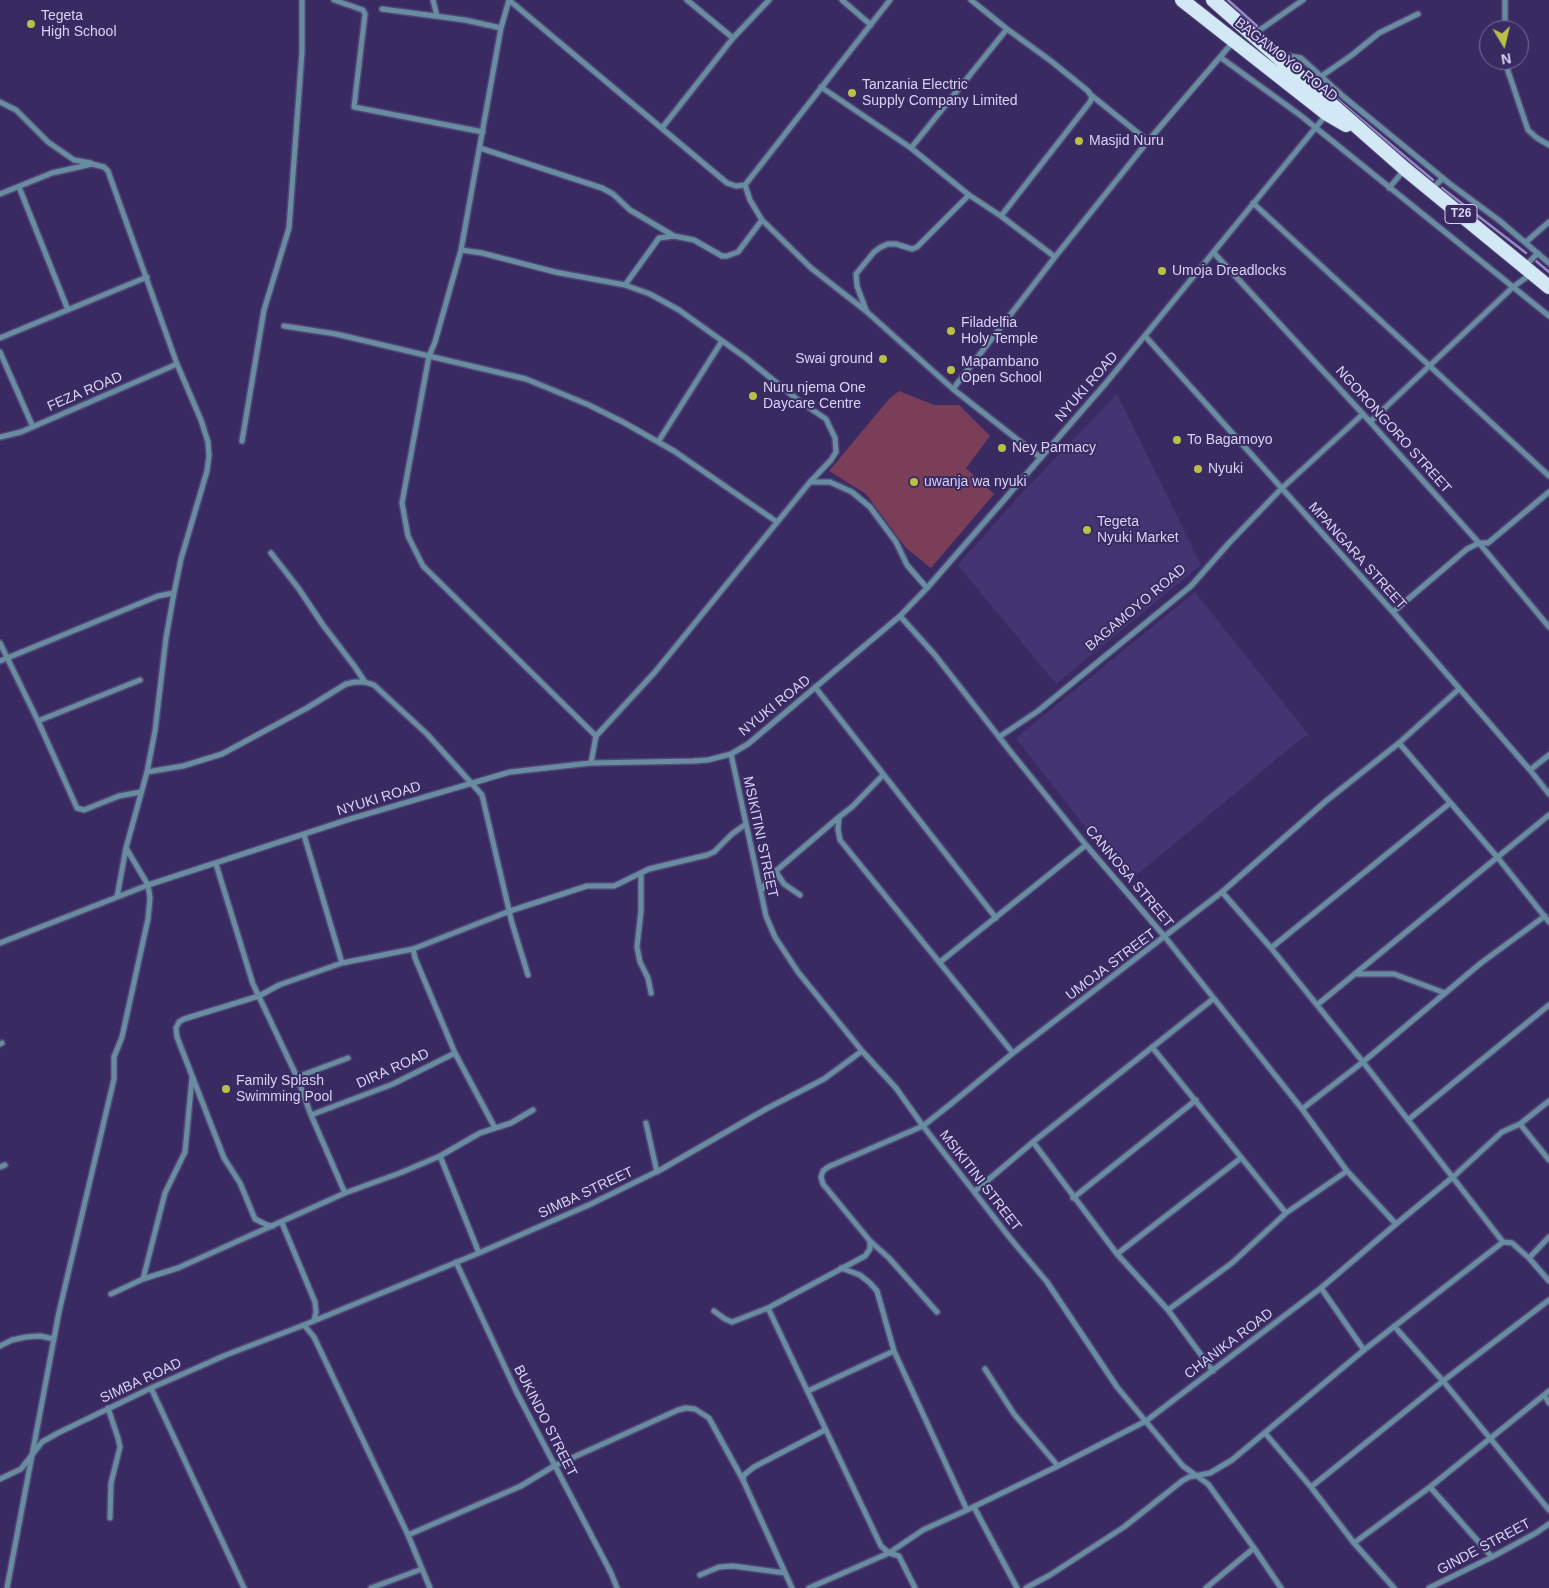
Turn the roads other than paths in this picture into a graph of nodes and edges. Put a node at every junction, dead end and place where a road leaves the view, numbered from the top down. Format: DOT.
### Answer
graph roads {
  1 [pos="302,0"];
  2 [pos="334,0"];
  3 [pos="433,0"];
  4 [pos="509,0"];
  5 [pos="687,0"];
  6 [pos="769,0"];
  7 [pos="842,0"];
  8 [pos="890,0"];
  9 [pos="972,0"];
  10 [pos="1182,0"];
  11 [pos="1213,0"];
  12 [pos="1303,0"];
  13 [pos="1505,0"];
  14 [pos="382,9"];
  15 [pos="1418,14"];
  16 [pos="437,16"];
  17 [pos="1505,20"];
  18 [pos="871,25"];
  19 [pos="501,28"];
  20 [pos="1007,29"];
  21 [pos="1252,35"];
  22 [pos="733,38"];
  23 [pos="1234,41"];
  24 [pos="1220,56"];
  25 [pos="1508,70"];
  26 [pos="1315,80"];
  27 [pos="821,87"];
  28 [pos="1091,95"];
  29 [pos="0,102"];
  30 [pos="1331,109"];
  31 [pos="1315,127"];
  32 [pos="662,128"];
  33 [pos="483,132"];
  34 [pos="1148,141"];
  35 [pos="1549,145"];
  36 [pos="480,148"];
  37 [pos="911,148"];
  38 [pos="92,164"];
  39 [pos="1405,169"];
  40 [pos="1443,178"];
  41 [pos="745,185"];
  42 [pos="19,187"];
  43 [pos="1389,188"];
  44 [pos="1432,189"];
  45 [pos="0,194"];
  46 [pos="969,195"];
  47 [pos="1253,202"];
  48 [pos="1001,216"];
  49 [pos="762,220"];
  50 [pos="1549,222"];
  51 [pos="674,236"];
  52 [pos="1526,242"];
  53 [pos="461,250"];
  54 [pos="1214,253"];
  55 [pos="1538,253"];
  56 [pos="1054,257"];
  57 [pos="1549,263"];
  58 [pos="1528,270"];
  59 [pos="147,277"];
  60 [pos="624,285"];
  61 [pos="1513,287"];
  62 [pos="1549,287"];
  63 [pos="68,310"];
  64 [pos="866,311"];
  65 [pos="1549,316"];
  66 [pos="284,326"];
  67 [pos="1145,336"];
  68 [pos="0,338"];
  69 [pos="722,341"];
  70 [pos="0,352"];
  71 [pos="429,356"];
  72 [pos="178,364"];
  73 [pos="1430,367"];
  74 [pos="953,390"];
  75 [pos="1363,414"];
  76 [pos="1370,422"];
  77 [pos="33,427"];
  78 [pos="0,437"];
  79 [pos="242,441"];
  80 [pos="658,442"];
  81 [pos="1041,458"];
  82 [pos="1549,476"];
  83 [pos="810,482"];
  84 [pos="1281,489"];
  85 [pos="1549,492"];
  86 [pos="777,522"];
  87 [pos="1479,542"];
  88 [pos="271,553"];
  89 [pos="927,588"];
  90 [pos="174,593"];
  91 [pos="1393,612"];
  92 [pos="900,616"];
  93 [pos="1549,627"];
  94 [pos="0,644"];
  95 [pos="7,658"];
  96 [pos="0,661"];
  97 [pos="140,680"];
  98 [pos="365,682"];
  99 [pos="815,688"];
  100 [pos="1459,689"];
  101 [pos="38,721"];
  102 [pos="596,736"];
  103 [pos="999,738"];
  104 [pos="1399,743"];
  105 [pos="731,754"];
  106 [pos="1549,755"];
  107 [pos="591,763"];
  108 [pos="1530,770"];
  109 [pos="147,772"];
  110 [pos="883,775"];
  111 [pos="472,782"];
  112 [pos="141,792"];
  113 [pos="1549,794"];
  114 [pos="1450,803"];
  115 [pos="1549,815"];
  116 [pos="839,817"];
  117 [pos="746,824"];
  118 [pos="304,835"];
  119 [pos="1086,844"];
  120 [pos="126,848"];
  121 [pos="1498,858"];
  122 [pos="216,864"];
  123 [pos="641,872"];
  124 [pos="776,872"];
  125 [pos="148,885"];
  126 [pos="760,892"];
  127 [pos="1222,892"];
  128 [pos="800,895"];
  129 [pos="117,897"];
  130 [pos="510,911"];
  131 [pos="1545,916"];
  132 [pos="996,918"];
  133 [pos="1549,922"];
  134 [pos="1165,937"];
  135 [pos="0,943"];
  136 [pos="1271,948"];
  137 [pos="413,949"];
  138 [pos="940,962"];
  139 [pos="342,963"];
  140 [pos="1354,974"];
  141 [pos="528,975"];
  142 [pos="651,993"];
  143 [pos="1445,993"];
  144 [pos="259,996"];
  145 [pos="1213,999"];
  146 [pos="1317,1005"];
  147 [pos="1549,1005"];
  148 [pos="1152,1047"];
  149 [pos="862,1051"];
  150 [pos="455,1053"];
  151 [pos="1013,1053"];
  152 [pos="348,1058"];
  153 [pos="1363,1062"];
  154 [pos="192,1075"];
  155 [pos="297,1077"];
  156 [pos="1196,1100"];
  157 [pos="1549,1101"];
  158 [pos="1302,1109"];
  159 [pos="533,1110"];
  160 [pos="311,1115"];
  161 [pos="1408,1120"];
  162 [pos="646,1122"];
  163 [pos="1520,1124"];
  164 [pos="923,1126"];
  165 [pos="495,1128"];
  166 [pos="1033,1142"];
  167 [pos="440,1156"];
  168 [pos="1241,1158"];
  169 [pos="1549,1160"];
  170 [pos="1347,1171"];
  171 [pos="657,1172"];
  172 [pos="1453,1177"];
  173 [pos="975,1191"];
  174 [pos="346,1193"];
  175 [pos="1073,1198"];
  176 [pos="1286,1212"];
  177 [pos="282,1223"];
  178 [pos="1396,1224"];
  179 [pos="274,1226"];
  180 [pos="1549,1237"];
  181 [pos="870,1241"];
  182 [pos="1503,1242"];
  183 [pos="479,1252"];
  184 [pos="1117,1254"];
  185 [pos="1529,1258"];
  186 [pos="456,1262"];
  187 [pos="841,1268"];
  188 [pos="143,1279"];
  189 [pos="1549,1281"];
  190 [pos="1321,1288"];
  191 [pos="111,1294"];
  192 [pos="1549,1300"];
  193 [pos="768,1308"];
  194 [pos="1168,1310"];
  195 [pos="714,1311"];
  196 [pos="936,1312"];
  197 [pos="314,1321"];
  198 [pos="304,1325"];
  199 [pos="1394,1326"];
  200 [pos="54,1339"];
  201 [pos="0,1346"];
  202 [pos="1364,1350"];
  203 [pos="894,1351"];
  204 [pos="986,1369"];
  205 [pos="1213,1371"];
  206 [pos="1443,1381"];
  207 [pos="152,1388"];
  208 [pos="808,1391"];
  209 [pos="1549,1391"];
  210 [pos="1544,1395"];
  211 [pos="1549,1403"];
  212 [pos="108,1408"];
  213 [pos="1146,1421"];
  214 [pos="825,1430"];
  215 [pos="1265,1433"];
  216 [pos="1489,1438"];
  217 [pos="32,1455"];
  218 [pos="554,1466"];
  219 [pos="1058,1466"];
  220 [pos="1196,1476"];
  221 [pos="0,1479"];
  222 [pos="743,1480"];
  223 [pos="1430,1486"];
  224 [pos="1311,1488"];
  225 [pos="974,1507"];
  226 [pos="967,1510"];
  227 [pos="1549,1510"];
  228 [pos="110,1518"];
  229 [pos="1549,1524"];
  230 [pos="408,1535"];
  231 [pos="1354,1543"];
  232 [pos="1254,1548"];
  233 [pos="889,1553"];
  234 [pos="1492,1557"];
  235 [pos="422,1569"];
  236 [pos="785,1573"];
  237 [pos="700,1575"];
  238 [pos="7,1588"];
  239 [pos="244,1588"];
  240 [pos="372,1588"];
  241 [pos="430,1588"];
  242 [pos="617,1588"];
  243 [pos="792,1588"];
  244 [pos="809,1588"];
  245 [pos="915,1588"];
  246 [pos="1017,1588"];
  247 [pos="1026,1588"];
  248 [pos="1206,1588"];
  249 [pos="1281,1588"];
  250 [pos="1394,1588"];
  251 [pos="1429,1588"];
  1 -- 79 [label="street"];
  2 -- 33 [label="street"];
  3 -- 16 [label="street"];
  4 -- 19 [label="street"];
  4 -- 32 [label="street"];
  5 -- 22 [label="street"];
  6 -- 22 [label="street"];
  7 -- 18 [label="street"];
  8 -- 18 [label="street"];
  9 -- 20 [label="street"];
  10 -- 23 [label="highway, BAGAMOYO ROAD / T26"];
  11 -- 21 [label="highway, BAGAMOYO ROAD / T26"];
  12 -- 21 [label="street"];
  13 -- 17 [label="street"];
  14 -- 16 [label="street"];
  15 -- 26 [label="street"];
  16 -- 19 [label="street"];
  18 -- 27 [label="street"];
  19 -- 33 [label="street"];
  20 -- 28 [label="street"];
  20 -- 37 [label="street"];
  21 -- 26 [label="highway, BAGAMOYO ROAD / T26"];
  22 -- 32 [label="street"];
  23 -- 24 [label="street"];
  23 -- 30 [label="highway, BAGAMOYO ROAD / T26"];
  24 -- 31 [label="street"];
  24 -- 34 [label="street"];
  25 -- 35 [label="street"];
  26 -- 30 [label="highway, BAGAMOYO ROAD / T26"];
  26 -- 40 [label="street"];
  27 -- 37 [label="street"];
  27 -- 41 [label="street"];
  28 -- 34 [label="street"];
  28 -- 48 [label="street"];
  29 -- 38 [label="street"];
  30 -- 31 [label="street, NYUKI ROAD"];
  30 -- 39 [label="highway, BAGAMOYO ROAD / T26"];
  31 -- 43 [label="street"];
  31 -- 47 [label="street, NYUKI ROAD"];
  32 -- 41 [label="street"];
  33 -- 36 [label="street"];
  34 -- 56 [label="street"];
  36 -- 51 [label="street"];
  36 -- 53 [label="street"];
  37 -- 46 [label="street"];
  38 -- 42 [label="street"];
  38 -- 59 [label="street"];
  39 -- 43 [label="street"];
  39 -- 44 [label="highway, BAGAMOYO ROAD / T26"];
  40 -- 44 [label="street"];
  40 -- 52 [label="street"];
  41 -- 49 [label="street"];
  42 -- 45 [label="street"];
  42 -- 63 [label="street"];
  43 -- 61 [label="street"];
  44 -- 58 [label="highway, BAGAMOYO ROAD / T26"];
  46 -- 48 [label="street"];
  46 -- 64 [label="street"];
  47 -- 54 [label="street, NYUKI ROAD"];
  47 -- 73 [label="street"];
  48 -- 56 [label="street"];
  49 -- 51 [label="street"];
  49 -- 64 [label="street"];
  50 -- 52 [label="street"];
  51 -- 60 [label="street"];
  52 -- 55 [label="street"];
  53 -- 60 [label="street"];
  53 -- 71 [label="street"];
  54 -- 67 [label="street, NYUKI ROAD"];
  54 -- 75 [label="street, NGORONGORO STREET"];
  55 -- 57 [label="street"];
  55 -- 58 [label="street"];
  56 -- 74 [label="street"];
  58 -- 61 [label="street"];
  58 -- 62 [label="highway, BAGAMOYO ROAD / T26"];
  59 -- 63 [label="street"];
  59 -- 72 [label="street"];
  60 -- 69 [label="street"];
  61 -- 65 [label="street"];
  61 -- 73 [label="street"];
  63 -- 68 [label="street"];
  64 -- 74 [label="street"];
  66 -- 71 [label="street"];
  67 -- 81 [label="street, NYUKI ROAD"];
  67 -- 84 [label="street, MPANGARA STREET"];
  69 -- 80 [label="street"];
  69 -- 83 [label="street"];
  70 -- 77 [label="street"];
  71 -- 80 [label="street"];
  71 -- 102 [label="street"];
  72 -- 77 [label="street, FEZA ROAD"];
  72 -- 90 [label="street"];
  73 -- 76 [label="street"];
  73 -- 82 [label="street"];
  74 -- 81 [label="street"];
  75 -- 76 [label="street, NGORONGORO STREET"];
  75 -- 84 [label="street, BAGAMOYO ROAD"];
  76 -- 87 [label="street, NGORONGORO STREET"];
  77 -- 78 [label="street, FEZA ROAD"];
  80 -- 86 [label="street"];
  81 -- 89 [label="street, NYUKI ROAD"];
  83 -- 86 [label="street"];
  83 -- 89 [label="street"];
  84 -- 91 [label="street, MPANGARA STREET"];
  84 -- 103 [label="street, BAGAMOYO ROAD"];
  85 -- 87 [label="street"];
  86 -- 102 [label="street"];
  87 -- 91 [label="street"];
  87 -- 93 [label="street, NGORONGORO STREET"];
  88 -- 98 [label="street"];
  89 -- 92 [label="street, NYUKI ROAD"];
  90 -- 95 [label="street"];
  90 -- 109 [label="street"];
  91 -- 100 [label="street, MPANGARA STREET"];
  92 -- 99 [label="street, NYUKI ROAD"];
  92 -- 103 [label="street, CANNOSA STREET"];
  94 -- 95 [label="street"];
  95 -- 96 [label="street"];
  95 -- 101 [label="street"];
  97 -- 101 [label="street"];
  98 -- 109 [label="street"];
  98 -- 111 [label="street"];
  99 -- 105 [label="street, NYUKI ROAD"];
  99 -- 110 [label="street"];
  100 -- 104 [label="street, UMOJA STREET"];
  100 -- 108 [label="street, MPANGARA STREET"];
  101 -- 112 [label="street"];
  102 -- 107 [label="street"];
  103 -- 119 [label="street, CANNOSA STREET"];
  104 -- 114 [label="street"];
  104 -- 127 [label="street, UMOJA STREET"];
  105 -- 107 [label="street, NYUKI ROAD"];
  105 -- 117 [label="street, MSIKITINI STREET"];
  106 -- 108 [label="street"];
  107 -- 111 [label="street, NYUKI ROAD"];
  108 -- 113 [label="street, MPANGARA STREET"];
  109 -- 112 [label="street"];
  110 -- 116 [label="street"];
  110 -- 132 [label="street"];
  111 -- 118 [label="street, NYUKI ROAD"];
  111 -- 130 [label="street"];
  112 -- 120 [label="street"];
  114 -- 121 [label="street"];
  114 -- 136 [label="street"];
  115 -- 121 [label="street"];
  116 -- 124 [label="street"];
  116 -- 138 [label="street"];
  117 -- 123 [label="street"];
  117 -- 126 [label="street, MSIKITINI STREET"];
  118 -- 122 [label="street, NYUKI ROAD"];
  118 -- 139 [label="street"];
  119 -- 132 [label="street"];
  119 -- 134 [label="street, CANNOSA STREET"];
  120 -- 125 [label="street"];
  120 -- 129 [label="street"];
  121 -- 131 [label="street"];
  121 -- 140 [label="street"];
  122 -- 125 [label="street, NYUKI ROAD"];
  122 -- 144 [label="street"];
  123 -- 130 [label="street"];
  123 -- 142 [label="street"];
  124 -- 126 [label="street"];
  124 -- 128 [label="street"];
  125 -- 129 [label="street, NYUKI ROAD"];
  125 -- 200 [label="street"];
  126 -- 149 [label="street, MSIKITINI STREET"];
  127 -- 134 [label="street, UMOJA STREET"];
  127 -- 136 [label="street"];
  129 -- 135 [label="street, NYUKI ROAD"];
  130 -- 137 [label="street"];
  130 -- 141 [label="street"];
  131 -- 133 [label="street"];
  131 -- 143 [label="street"];
  132 -- 138 [label="street"];
  134 -- 145 [label="street, CANNOSA STREET"];
  134 -- 151 [label="street, UMOJA STREET"];
  136 -- 146 [label="street"];
  137 -- 139 [label="street"];
  137 -- 150 [label="street"];
  138 -- 151 [label="street"];
  139 -- 144 [label="street"];
  140 -- 143 [label="street"];
  140 -- 146 [label="street"];
  143 -- 153 [label="street"];
  144 -- 154 [label="street"];
  144 -- 155 [label="street"];
  145 -- 148 [label="street"];
  145 -- 158 [label="street, CANNOSA STREET"];
  146 -- 153 [label="street"];
  147 -- 161 [label="street"];
  148 -- 156 [label="street"];
  148 -- 166 [label="street"];
  149 -- 164 [label="street, MSIKITINI STREET"];
  149 -- 171 [label="street, SIMBA STREET"];
  150 -- 160 [label="street, DIRA ROAD"];
  150 -- 165 [label="street"];
  151 -- 164 [label="street, UMOJA STREET"];
  152 -- 155 [label="street"];
  153 -- 158 [label="street"];
  153 -- 161 [label="street"];
  154 -- 179 [label="street"];
  154 -- 188 [label="street"];
  155 -- 160 [label="street"];
  156 -- 168 [label="street"];
  156 -- 175 [label="street"];
  157 -- 163 [label="street, CHANIKA ROAD"];
  158 -- 170 [label="street, CANNOSA STREET"];
  159 -- 165 [label="street"];
  160 -- 174 [label="street"];
  161 -- 172 [label="street"];
  162 -- 171 [label="street"];
  163 -- 169 [label="street"];
  163 -- 172 [label="street, CHANIKA ROAD"];
  164 -- 173 [label="street, MSIKITINI STREET"];
  164 -- 181 [label="street, UMOJA STREET"];
  165 -- 167 [label="street"];
  166 -- 173 [label="street"];
  166 -- 175 [label="street"];
  167 -- 174 [label="street"];
  167 -- 183 [label="street"];
  168 -- 176 [label="street"];
  168 -- 184 [label="street"];
  170 -- 176 [label="street"];
  170 -- 178 [label="street, CANNOSA STREET"];
  171 -- 183 [label="street, SIMBA STREET"];
  172 -- 178 [label="street, CHANIKA ROAD"];
  172 -- 182 [label="street"];
  173 -- 213 [label="street, MSIKITINI STREET"];
  174 -- 177 [label="street"];
  175 -- 184 [label="street"];
  176 -- 194 [label="street"];
  177 -- 179 [label="street"];
  177 -- 197 [label="street"];
  178 -- 190 [label="street, CHANIKA ROAD"];
  179 -- 188 [label="street"];
  180 -- 185 [label="street"];
  181 -- 187 [label="street"];
  181 -- 196 [label="street"];
  182 -- 185 [label="street"];
  182 -- 199 [label="street"];
  183 -- 186 [label="street, SIMBA STREET"];
  184 -- 194 [label="street"];
  185 -- 189 [label="street"];
  186 -- 197 [label="street, SIMBA STREET"];
  186 -- 218 [label="street, BUKINDO STREET"];
  187 -- 193 [label="street"];
  187 -- 203 [label="street"];
  188 -- 191 [label="street"];
  190 -- 202 [label="street"];
  190 -- 205 [label="street, CHANIKA ROAD"];
  192 -- 206 [label="street"];
  193 -- 195 [label="street"];
  193 -- 208 [label="street"];
  194 -- 205 [label="street"];
  197 -- 198 [label="street, SIMBA STREET"];
  198 -- 207 [label="street, SIMBA ROAD"];
  198 -- 230 [label="street"];
  199 -- 202 [label="street"];
  199 -- 206 [label="street"];
  200 -- 201 [label="street"];
  200 -- 217 [label="street"];
  202 -- 215 [label="street"];
  203 -- 208 [label="street"];
  203 -- 226 [label="street"];
  204 -- 219 [label="street"];
  205 -- 213 [label="street, CHANIKA ROAD"];
  206 -- 216 [label="street"];
  206 -- 224 [label="street"];
  207 -- 212 [label="street, SIMBA ROAD"];
  207 -- 239 [label="street"];
  208 -- 214 [label="street"];
  209 -- 210 [label="street"];
  210 -- 211 [label="street"];
  210 -- 216 [label="street"];
  212 -- 217 [label="street, SIMBA ROAD"];
  212 -- 228 [label="street"];
  213 -- 219 [label="street, CHANIKA ROAD"];
  213 -- 220 [label="street, MSIKITINI STREET"];
  214 -- 222 [label="street"];
  214 -- 233 [label="street"];
  215 -- 220 [label="street"];
  215 -- 224 [label="street"];
  216 -- 223 [label="street"];
  216 -- 227 [label="street"];
  217 -- 221 [label="street, SIMBA ROAD"];
  217 -- 238 [label="street"];
  218 -- 222 [label="street"];
  218 -- 230 [label="street"];
  218 -- 242 [label="street, BUKINDO STREET"];
  219 -- 225 [label="street, CHANIKA ROAD"];
  220 -- 232 [label="street, MSIKITINI STREET"];
  220 -- 247 [label="street"];
  222 -- 236 [label="street"];
  223 -- 231 [label="street"];
  223 -- 234 [label="street"];
  224 -- 231 [label="street"];
  225 -- 226 [label="street, CHANIKA ROAD"];
  225 -- 246 [label="street"];
  226 -- 233 [label="street, CHANIKA ROAD"];
  229 -- 234 [label="street, GINDE STREET"];
  230 -- 235 [label="street"];
  231 -- 250 [label="street"];
  232 -- 248 [label="street"];
  232 -- 249 [label="street, MSIKITINI STREET"];
  233 -- 244 [label="street, CHANIKA ROAD"];
  233 -- 245 [label="street"];
  234 -- 251 [label="street, GINDE STREET"];
  235 -- 240 [label="street"];
  235 -- 241 [label="street"];
  236 -- 237 [label="street"];
  236 -- 243 [label="street"];
}
